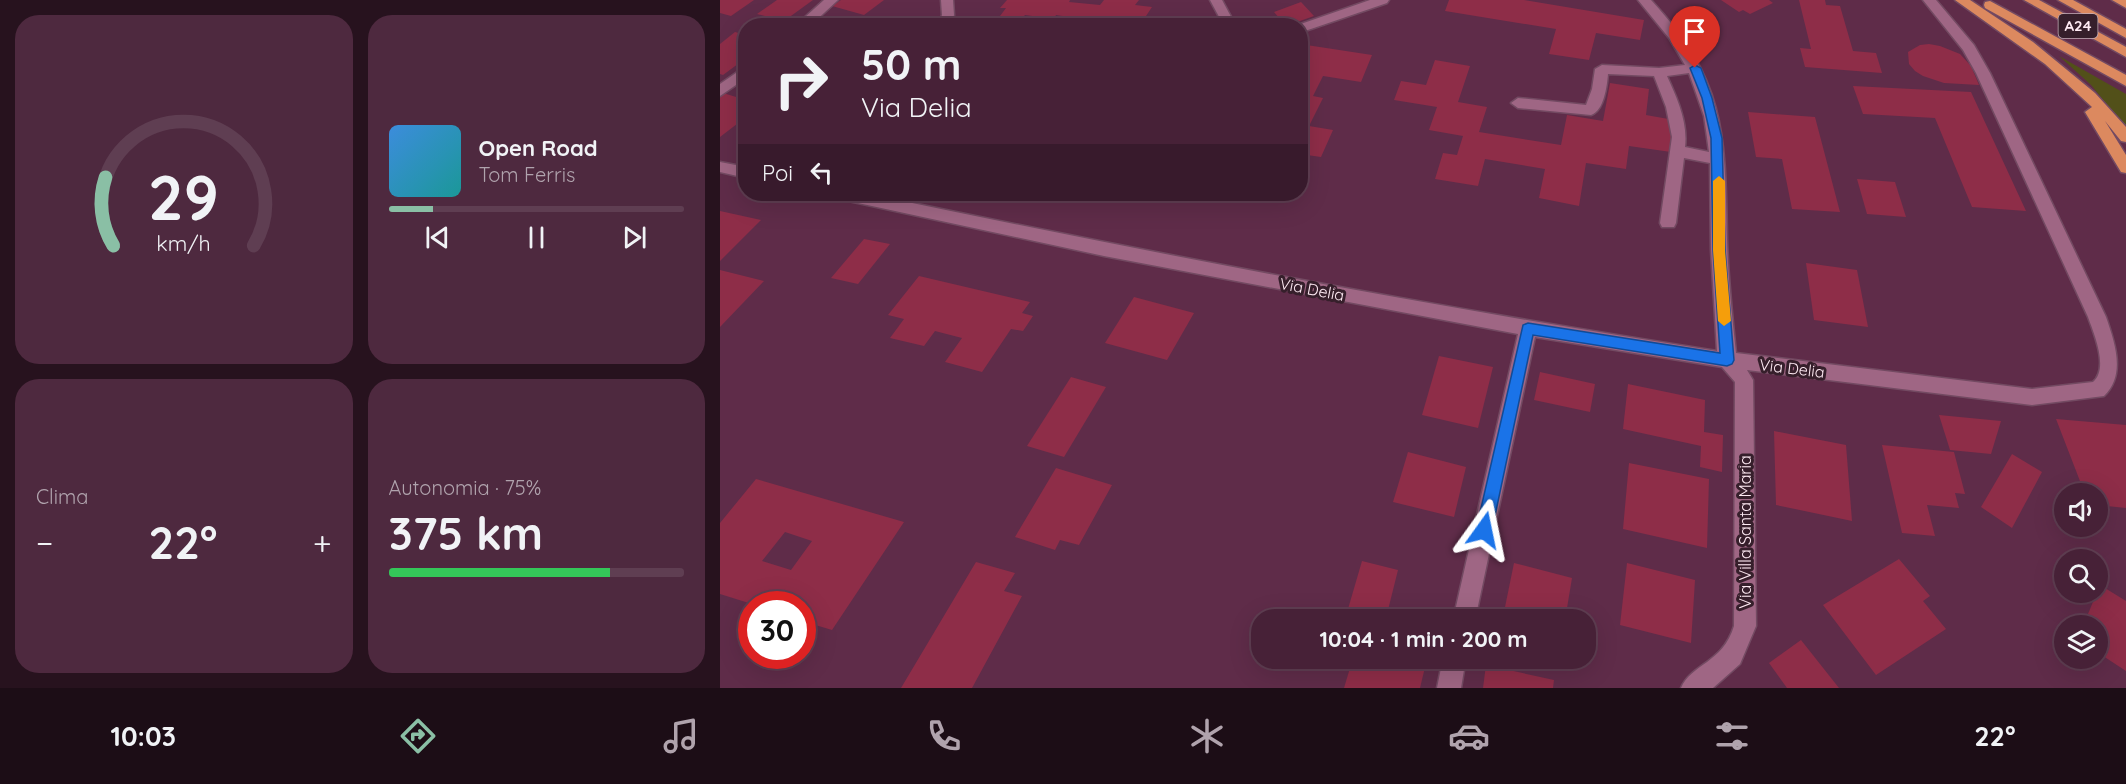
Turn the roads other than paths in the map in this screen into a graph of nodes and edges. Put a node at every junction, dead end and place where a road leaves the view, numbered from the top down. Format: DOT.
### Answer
graph roads {
  1 [pos="832,0"];
  2 [pos="947,0"];
  3 [pos="1216,0"];
  4 [pos="1383,0"];
  5 [pos="1644,0"];
  6 [pos="1929,0"];
  7 [pos="1961,0"];
  8 [pos="1980,0"];
  9 [pos="2030,0"];
  10 [pos="2064,0"];
  11 [pos="2118,0"];
  12 [pos="2126,4"];
  13 [pos="811,18"];
  14 [pos="946,18"];
  15 [pos="1228,18"];
  16 [pos="1308,25"];
  17 [pos="2126,34"];
  18 [pos="2035,48"];
  19 [pos="2126,53"];
  20 [pos="1695,68"];
  21 [pos="1659,72"];
  22 [pos="738,76"];
  23 [pos="2126,81"];
  24 [pos="720,91"];
  25 [pos="1518,103"];
  26 [pos="2126,136"];
  27 [pos="1677,151"];
  28 [pos="1718,159"];
  29 [pos="720,167"];
  30 [pos="2126,168"];
  31 [pos="738,171"];
  32 [pos="876,201"];
  33 [pos="1668,223"];
  34 [pos="1528,329"];
  35 [pos="1727,360"];
  36 [pos="1466,609"];
  37 [pos="1453,669"];
  38 [pos="1449,688"];
  39 [pos="1694,688"];
  1 -- 13 [label="street"];
  2 -- 14 [label="street"];
  3 -- 15 [label="street"];
  4 -- 16 [label="street"];
  5 -- 20 [label="street"];
  6 -- 35 [label="street, Via Delia"];
  7 -- 18 [label="highway"];
  8 -- 23 [label="highway"];
  9 -- 19 [label="highway, A24"];
  10 -- 17 [label="highway, A24"];
  11 -- 12 [label="highway"];
  18 -- 26 [label="highway"];
  18 -- 30 [label="highway"];
  20 -- 21 [label="street"];
  20 -- 28 [label="street"];
  21 -- 25 [label="street"];
  21 -- 27 [label="street"];
  22 -- 24 [label="street"];
  27 -- 28 [label="street"];
  27 -- 33 [label="street"];
  28 -- 35 [label="street"];
  29 -- 31 [label="street"];
  32 -- 34 [label="street, Via Delia"];
  34 -- 35 [label="street, Via Delia"];
  34 -- 36 [label="street"];
  35 -- 39 [label="street, Via Villa Santa Maria"];
  37 -- 38 [label="street"];
}
